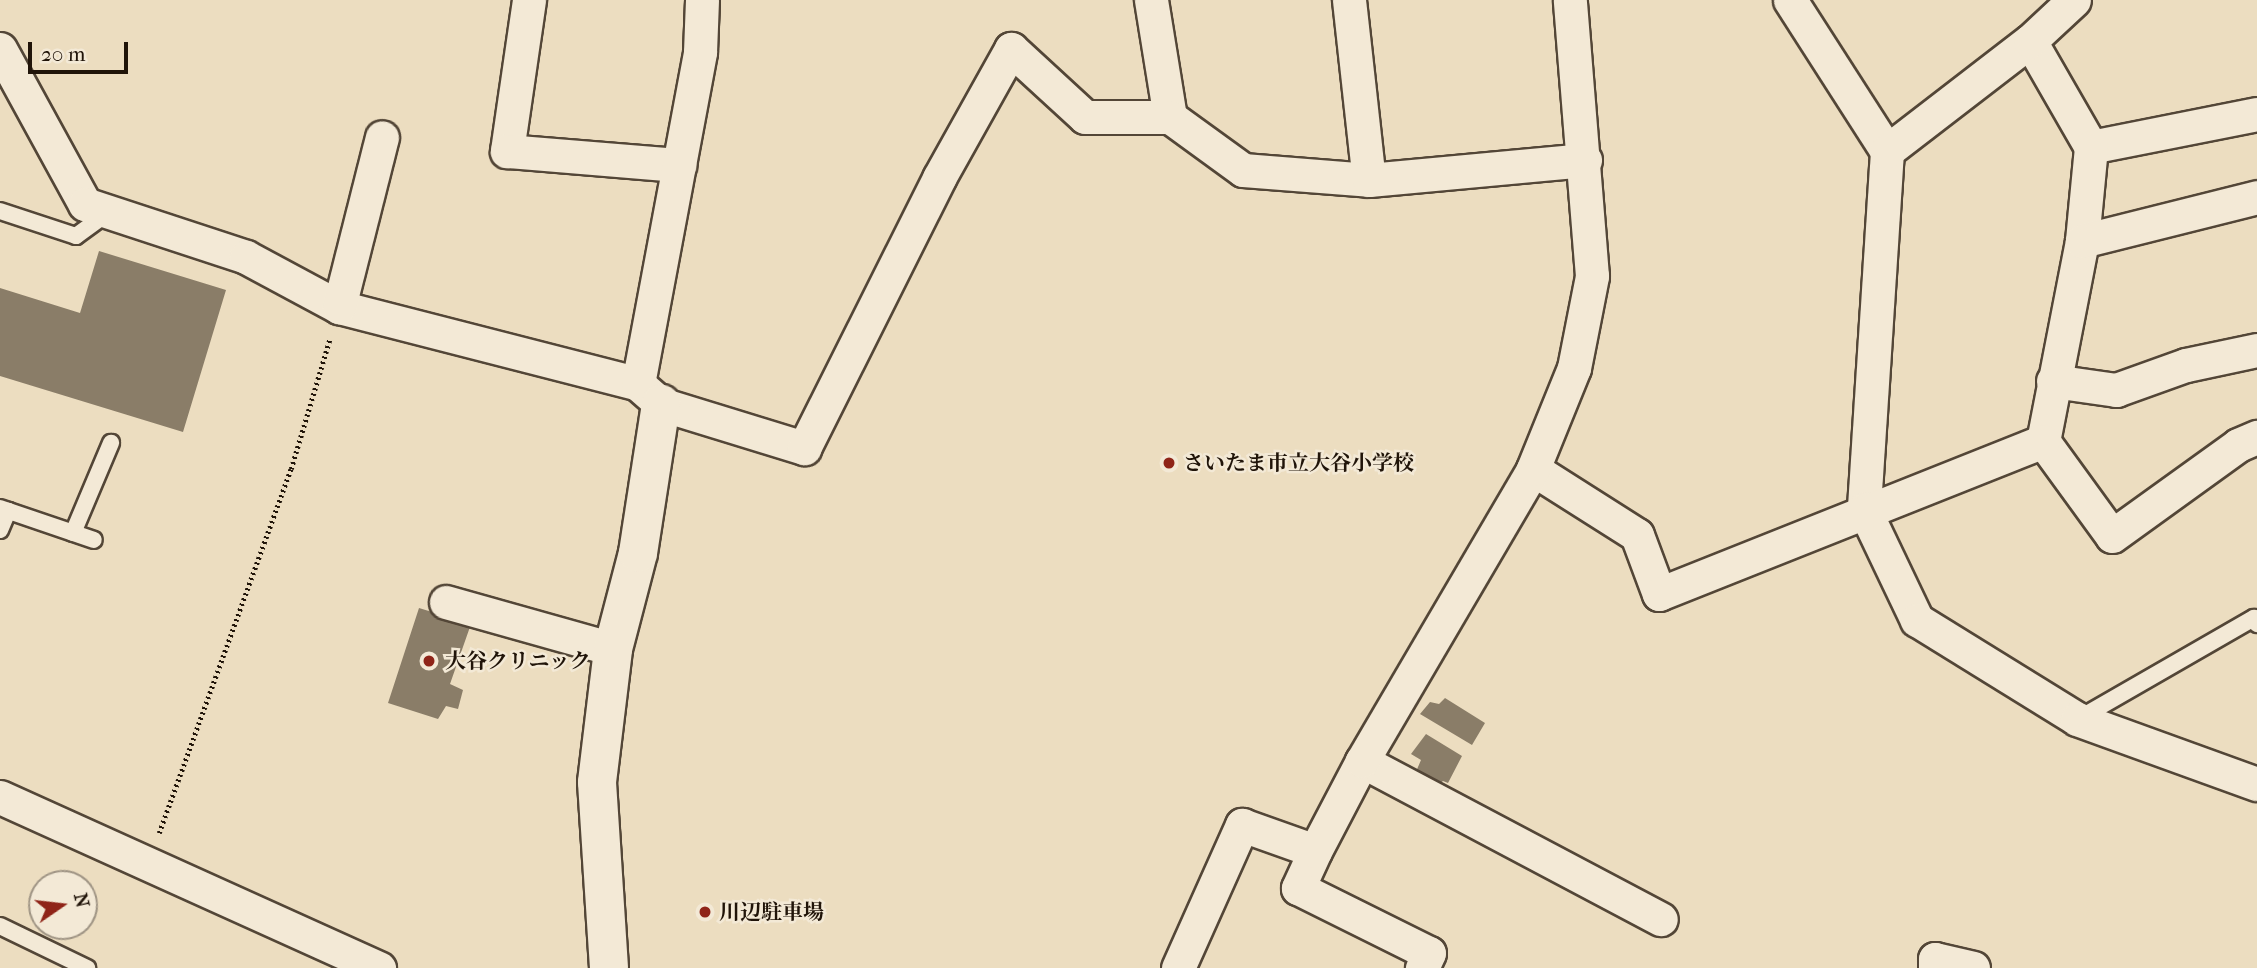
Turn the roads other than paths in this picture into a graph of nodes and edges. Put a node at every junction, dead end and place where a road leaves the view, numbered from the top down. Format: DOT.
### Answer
graph roads {
  1 [pos="529,0"];
  2 [pos="702,0"];
  3 [pos="1151,0"];
  4 [pos="1349,0"];
  5 [pos="1570,0"];
  6 [pos="1790,0"];
  7 [pos="2074,0"];
  8 [pos="2030,41"];
  9 [pos="0,49"];
  10 [pos="2257,114"];
  11 [pos="1170,117"];
  12 [pos="382,137"];
  13 [pos="2091,147"];
  14 [pos="1887,151"];
  15 [pos="1585,160"];
  16 [pos="679,165"];
  17 [pos="1368,180"];
  18 [pos="2257,197"];
  19 [pos="0,211"];
  20 [pos="110,212"];
  21 [pos="2082,241"];
  22 [pos="339,307"];
  23 [pos="2257,350"];
  24 [pos="2053,381"];
  25 [pos="650,394"];
  26 [pos="2257,437"];
  27 [pos="2043,441"];
  28 [pos="111,443"];
  29 [pos="1533,469"];
  30 [pos="4,509"];
  31 [pos="1864,509"];
  32 [pos="0,530"];
  33 [pos="74,533"];
  34 [pos="93,540"];
  35 [pos="446,603"];
  36 [pos="2257,624"];
  37 [pos="613,649"];
  38 [pos="2077,719"];
  39 [pos="1362,761"];
  40 [pos="2257,784"];
  41 [pos="0,797"];
  42 [pos="1315,851"];
  43 [pos="1661,919"];
  44 [pos="0,926"];
  45 [pos="363,965"];
  46 [pos="1188,965"];
  47 [pos="87,968"];
  48 [pos="610,968"];
  49 [pos="1422,968"];
  50 [pos="1936,968"];
  51 [pos="1973,968"];
  1 -- 16 [label="street"];
  2 -- 16 [label="street"];
  3 -- 11 [label="street"];
  4 -- 17 [label="street"];
  5 -- 15 [label="street"];
  6 -- 14 [label="street"];
  7 -- 8 [label="street"];
  8 -- 13 [label="street"];
  8 -- 14 [label="street"];
  9 -- 20 [label="street"];
  10 -- 13 [label="street"];
  11 -- 17 [label="street"];
  11 -- 25 [label="street"];
  12 -- 22 [label="street"];
  13 -- 21 [label="street"];
  14 -- 31 [label="street"];
  15 -- 17 [label="street"];
  15 -- 29 [label="street"];
  16 -- 25 [label="street"];
  18 -- 21 [label="street"];
  19 -- 20 [label="lane"];
  20 -- 22 [label="street"];
  21 -- 24 [label="street"];
  22 -- 25 [label="street"];
  23 -- 24 [label="street"];
  24 -- 27 [label="street"];
  25 -- 37 [label="street"];
  26 -- 27 [label="street"];
  27 -- 31 [label="street"];
  28 -- 33 [label="lane"];
  29 -- 31 [label="street"];
  29 -- 39 [label="street"];
  30 -- 32 [label="lane"];
  30 -- 33 [label="lane"];
  31 -- 38 [label="street"];
  33 -- 34 [label="lane"];
  35 -- 37 [label="street"];
  36 -- 38 [label="lane"];
  37 -- 48 [label="street"];
  38 -- 40 [label="street"];
  39 -- 42 [label="street"];
  39 -- 43 [label="street"];
  41 -- 45 [label="street"];
  42 -- 46 [label="street"];
  42 -- 49 [label="street"];
  44 -- 47 [label="lane"];
  50 -- 51 [label="street"];
}
